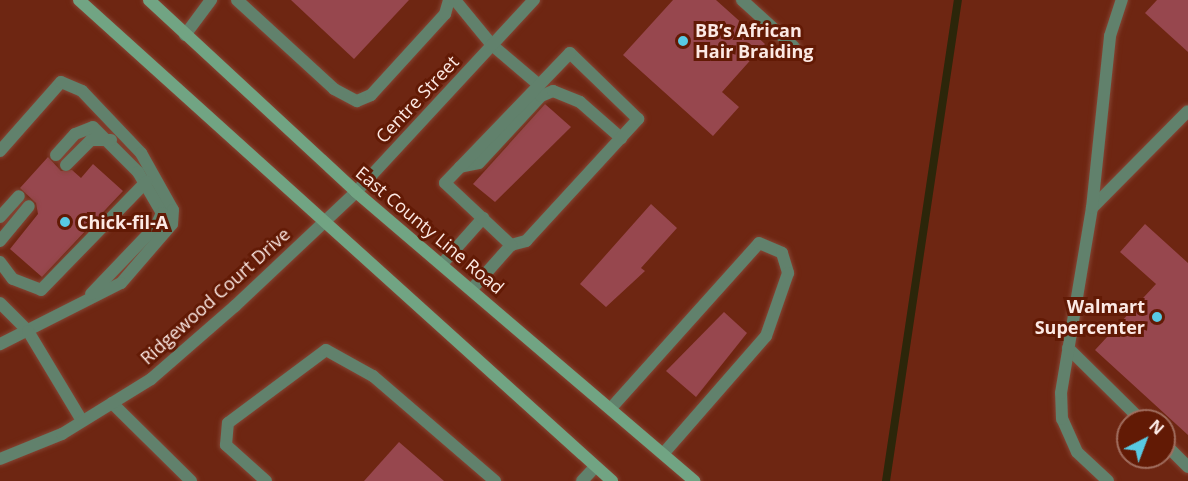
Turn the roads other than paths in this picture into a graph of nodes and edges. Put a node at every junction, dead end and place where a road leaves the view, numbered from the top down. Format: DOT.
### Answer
graph roads {
  1 [pos="79,0"];
  2 [pos="149,0"];
  3 [pos="211,0"];
  4 [pos="237,0"];
  5 [pos="449,0"];
  6 [pos="455,0"];
  7 [pos="534,0"];
  8 [pos="742,0"];
  9 [pos="1122,0"];
  10 [pos="185,35"];
  11 [pos="492,45"];
  12 [pos="794,47"];
  13 [pos="538,85"];
  14 [pos="1188,111"];
  15 [pos="621,138"];
  16 [pos="111,141"];
  17 [pos="0,151"];
  18 [pos="56,155"];
  19 [pos="66,165"];
  20 [pos="460,167"];
  21 [pos="146,182"];
  22 [pos="356,192"];
  23 [pos="19,196"];
  24 [pos="29,206"];
  25 [pos="1092,208"];
  26 [pos="0,217"];
  27 [pos="483,218"];
  28 [pos="323,220"];
  29 [pos="0,241"];
  30 [pos="511,244"];
  31 [pos="0,262"];
  32 [pos="442,264"];
  33 [pos="472,289"];
  34 [pos="0,303"];
  35 [pos="74,309"];
  36 [pos="28,331"];
  37 [pos="0,344"];
  38 [pos="1068,348"];
  39 [pos="112,403"];
  40 [pos="612,407"];
  41 [pos="1130,409"];
  42 [pos="82,421"];
  43 [pos="664,453"];
  44 [pos="1176,455"];
  45 [pos="0,459"];
  46 [pos="1188,467"];
  47 [pos="594,468"];
  48 [pos="191,481"];
  49 [pos="266,481"];
  50 [pos="495,481"];
  51 [pos="582,481"];
  52 [pos="612,481"];
  53 [pos="694,481"];
  54 [pos="1108,481"];
  1 -- 28 [label="main road"];
  2 -- 10 [label="main road, East County Line Road"];
  3 -- 10 [label="street"];
  4 -- 5 [label="street"];
  6 -- 11 [label="street"];
  7 -- 11 [label="street, Centre Street"];
  8 -- 12 [label="street"];
  9 -- 25 [label="street"];
  10 -- 22 [label="main road, East County Line Road"];
  11 -- 13 [label="street"];
  11 -- 22 [label="street, Centre Street"];
  13 -- 15 [label="street"];
  13 -- 20 [label="street"];
  14 -- 25 [label="street"];
  15 -- 20 [label="street"];
  15 -- 30 [label="street"];
  16 -- 18 [label="street"];
  16 -- 19 [label="street"];
  16 -- 21 [label="street"];
  17 -- 35 [label="street"];
  20 -- 27 [label="street"];
  21 -- 31 [label="street"];
  21 -- 35 [label="street"];
  22 -- 28 [label="street, Centre Street"];
  22 -- 32 [label="main road, East County Line Road"];
  23 -- 26 [label="street"];
  24 -- 29 [label="street"];
  25 -- 38 [label="street"];
  27 -- 30 [label="street"];
  27 -- 32 [label="street"];
  28 -- 39 [label="street, Ridgewood Court Drive"];
  28 -- 47 [label="main road"];
  30 -- 33 [label="street"];
  32 -- 33 [label="main road, East County Line Road"];
  33 -- 40 [label="main road, East County Line Road"];
  34 -- 36 [label="street"];
  35 -- 36 [label="street"];
  36 -- 37 [label="street"];
  36 -- 42 [label="street"];
  38 -- 41 [label="street"];
  38 -- 54 [label="street"];
  39 -- 42 [label="street, Ridgewood Court Drive"];
  39 -- 48 [label="street"];
  40 -- 43 [label="main road, East County Line Road"];
  40 -- 43 [label="street"];
  42 -- 45 [label="street, Ridgewood Court Drive"];
  43 -- 53 [label="main road, East County Line Road"];
  44 -- 46 [label="street"];
  47 -- 51 [label="street"];
  47 -- 52 [label="main road"];
  49 -- 50 [label="street"];
}
